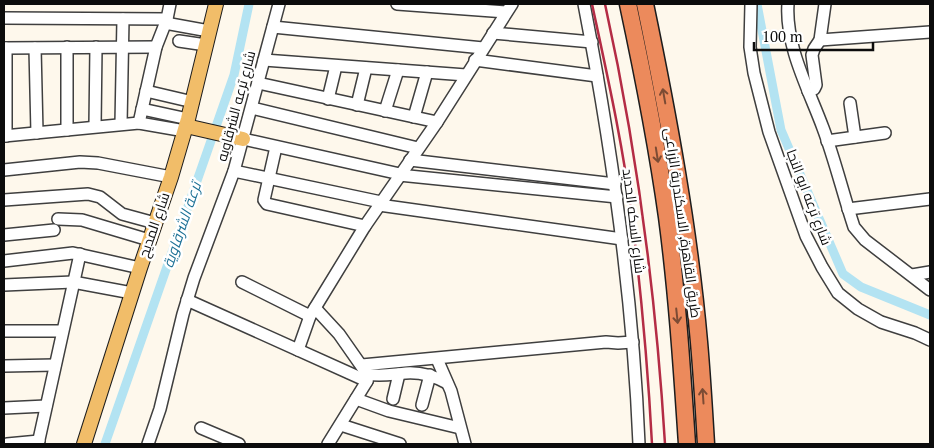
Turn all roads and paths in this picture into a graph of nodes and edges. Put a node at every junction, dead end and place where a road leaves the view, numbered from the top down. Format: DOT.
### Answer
graph roads {
  1 [pos="170,4"];
  2 [pos="216,4"];
  3 [pos="279,4"];
  4 [pos="397,4"];
  5 [pos="584,4"];
  6 [pos="628,4"];
  7 [pos="645,4"];
  8 [pos="751,4"];
  9 [pos="788,4"];
  10 [pos="825,4"];
  11 [pos="831,4"];
  12 [pos="509,8"];
  13 [pos="4,18"];
  14 [pos="123,19"];
  15 [pos="166,21"];
  16 [pos="273,27"];
  17 [pos="209,31"];
  18 [pos="930,32"];
  19 [pos="493,33"];
  20 [pos="820,40"];
  21 [pos="179,41"];
  22 [pos="592,42"];
  23 [pos="206,45"];
  24 [pos="67,47"];
  25 [pos="96,47"];
  26 [pos="122,47"];
  27 [pos="156,47"];
  28 [pos="5,48"];
  29 [pos="35,48"];
  30 [pos="483,48"];
  31 [pos="264,60"];
  32 [pos="475,60"];
  33 [pos="336,66"];
  34 [pos="366,68"];
  35 [pos="398,70"];
  36 [pos="427,72"];
  37 [pos="466,75"];
  38 [pos="597,76"];
  39 [pos="258,82"];
  40 [pos="146,91"];
  41 [pos="808,91"];
  42 [pos="328,99"];
  43 [pos="193,102"];
  44 [pos="850,103"];
  45 [pos="357,105"];
  46 [pos="252,108"];
  47 [pos="142,110"];
  48 [pos="385,111"];
  49 [pos="414,117"];
  50 [pos="437,122"];
  51 [pos="139,123"];
  52 [pos="121,124"];
  53 [pos="95,126"];
  54 [pos="190,126"];
  55 [pos="67,130"];
  56 [pos="37,133"];
  57 [pos="885,133"];
  58 [pos="5,136"];
  59 [pos="855,137"];
  60 [pos="239,138"];
  61 [pos="827,141"];
  62 [pos="276,147"];
  63 [pos="418,148"];
  64 [pos="410,160"];
  65 [pos="4,170"];
  66 [pos="234,171"];
  67 [pos="400,175"];
  68 [pos="171,177"];
  69 [pos="269,179"];
  70 [pos="615,184"];
  71 [pos="617,197"];
  72 [pos="930,199"];
  73 [pos="4,200"];
  74 [pos="380,204"];
  75 [pos="848,209"];
  76 [pos="155,223"];
  77 [pos="365,226"];
  78 [pos="4,235"];
  79 [pos="622,239"];
  80 [pos="149,240"];
  81 [pos="80,254"];
  82 [pos="4,261"];
  83 [pos="140,268"];
  84 [pos="930,272"];
  85 [pos="912,275"];
  86 [pos="73,282"];
  87 [pos="242,282"];
  88 [pos="4,285"];
  89 [pos="930,290"];
  90 [pos="132,293"];
  91 [pos="187,300"];
  92 [pos="313,312"];
  93 [pos="4,331"];
  94 [pos="62,331"];
  95 [pos="930,340"];
  96 [pos="633,342"];
  97 [pos="298,350"];
  98 [pos="437,359"];
  99 [pos="55,365"];
  100 [pos="4,366"];
  101 [pos="365,373"];
  102 [pos="399,374"];
  103 [pos="430,375"];
  104 [pos="447,383"];
  105 [pos="356,399"];
  106 [pos="393,399"];
  107 [pos="422,405"];
  108 [pos="46,406"];
  109 [pos="4,408"];
  110 [pos="341,424"];
  111 [pos="201,428"];
  112 [pos="460,428"];
  113 [pos="5,441"];
  114 [pos="38,443"];
  115 [pos="152,443"];
  116 [pos="84,444"];
  117 [pos="239,444"];
  118 [pos="328,444"];
  119 [pos="400,444"];
  120 [pos="465,444"];
  121 [pos="639,444"];
  122 [pos="687,444"];
  123 [pos="706,444"];
  1 -- 15 [label="street"];
  2 -- 17 [label="main road, شارع المديح"];
  3 -- 16 [label="street, شارع ترعه الشرقاويه"];
  4 -- 12 [label="street"];
  5 -- 22 [label="street, شارع السكه الحديد"];
  6 -- 122 [label="highway, طريق القاهرة, الاسكندرية الزراعى, one-way"];
  123 -- 7 [label="highway, طريق القاهرة, الاسكندرية الزراعى, one-way"];
  8 -- 95 [label="street, شارع ترعه ابو النجا"];
  9 -- 41 [label="street"];
  10 -- 11 [label="street"];
  10 -- 20 [label="street"];
  12 -- 19 [label="street"];
  13 -- 14 [label="street"];
  14 -- 15 [label="street"];
  14 -- 26 [label="street"];
  15 -- 17 [label="street"];
  15 -- 27 [label="street"];
  16 -- 30 [label="street"];
  16 -- 31 [label="street, شارع ترعه الشرقاويه"];
  17 -- 23 [label="main road, شارع المديح"];
  18 -- 20 [label="street"];
  19 -- 22 [label="street"];
  19 -- 30 [label="street"];
  20 -- 41 [label="street"];
  21 -- 23 [label="street"];
  22 -- 38 [label="street, شارع السكه الحديد"];
  23 -- 43 [label="main road, شارع المديح"];
  24 -- 25 [label="street"];
  24 -- 29 [label="street"];
  24 -- 55 [label="street"];
  25 -- 26 [label="street"];
  25 -- 53 [label="street"];
  26 -- 27 [label="street"];
  26 -- 52 [label="street"];
  27 -- 40 [label="street"];
  28 -- 29 [label="street"];
  28 -- 58 [label="street"];
  29 -- 56 [label="street"];
  30 -- 32 [label="street"];
  31 -- 33 [label="street"];
  31 -- 39 [label="street, شارع ترعه الشرقاويه"];
  32 -- 37 [label="street"];
  32 -- 38 [label="street"];
  33 -- 34 [label="street"];
  33 -- 42 [label="street"];
  34 -- 35 [label="street"];
  34 -- 45 [label="street"];
  35 -- 36 [label="street"];
  35 -- 48 [label="street"];
  36 -- 37 [label="street"];
  36 -- 49 [label="street"];
  37 -- 50 [label="street"];
  38 -- 70 [label="street, شارع السكه الحديد"];
  39 -- 42 [label="street"];
  39 -- 46 [label="street, شارع ترعه الشرقاويه"];
  40 -- 43 [label="street"];
  40 -- 47 [label="street"];
  41 -- 61 [label="street"];
  42 -- 45 [label="street"];
  43 -- 54 [label="main road, شارع المديح"];
  44 -- 59 [label="street"];
  45 -- 48 [label="street"];
  46 -- 60 [label="street, شارع ترعه الشرقاويه"];
  46 -- 63 [label="street"];
  47 -- 51 [label="street"];
  47 -- 54 [label="street"];
  48 -- 49 [label="street"];
  49 -- 50 [label="street"];
  50 -- 63 [label="street"];
  51 -- 52 [label="street"];
  51 -- 54 [label="street"];
  52 -- 53 [label="street"];
  53 -- 55 [label="street"];
  54 -- 60 [label="main road"];
  54 -- 68 [label="main road, شارع المديح"];
  55 -- 56 [label="street"];
  56 -- 58 [label="street"];
  57 -- 59 [label="street"];
  59 -- 61 [label="street"];
  60 -- 62 [label="street"];
  60 -- 66 [label="street, شارع ترعه الشرقاويه"];
  61 -- 75 [label="street"];
  62 -- 67 [label="street"];
  62 -- 69 [label="street"];
  63 -- 64 [label="street"];
  64 -- 67 [label="street"];
  64 -- 70 [label="street"];
  65 -- 68 [label="street"];
  66 -- 69 [label="street"];
  66 -- 91 [label="street, شارع ترعه الشرقاويه"];
  67 -- 71 [label="street"];
  67 -- 74 [label="street"];
  68 -- 76 [label="main road, شارع المديح"];
  69 -- 74 [label="street"];
  69 -- 77 [label="street"];
  70 -- 71 [label="street, شارع السكه الحديد"];
  71 -- 79 [label="street, شارع السكه الحديد"];
  72 -- 75 [label="street"];
  73 -- 76 [label="street"];
  74 -- 77 [label="street"];
  74 -- 79 [label="street"];
  75 -- 85 [label="street"];
  76 -- 80 [label="main road, شارع المديح"];
  77 -- 92 [label="street"];
  78 -- 80 [label="street"];
  79 -- 96 [label="street, شارع السكه الحديد"];
  80 -- 83 [label="main road, شارع المديح"];
  81 -- 82 [label="street"];
  81 -- 83 [label="street"];
  81 -- 86 [label="street"];
  83 -- 90 [label="main road, شارع المديح"];
  84 -- 85 [label="street"];
  85 -- 89 [label="street"];
  86 -- 88 [label="street"];
  86 -- 90 [label="street"];
  86 -- 94 [label="street"];
  87 -- 92 [label="street"];
  90 -- 116 [label="main road, شارع المديح"];
  91 -- 97 [label="street"];
  91 -- 115 [label="street, شارع ترعه الشرقاويه"];
  92 -- 97 [label="street"];
  92 -- 101 [label="street"];
  93 -- 94 [label="street"];
  94 -- 99 [label="street"];
  96 -- 98 [label="street"];
  96 -- 121 [label="street, شارع السكه الحديد"];
  97 -- 101 [label="street"];
  98 -- 101 [label="street"];
  98 -- 104 [label="street"];
  99 -- 100 [label="street"];
  99 -- 108 [label="street"];
  101 -- 102 [label="street"];
  101 -- 105 [label="street"];
  102 -- 103 [label="street"];
  102 -- 106 [label="street"];
  103 -- 104 [label="street"];
  103 -- 107 [label="street"];
  104 -- 112 [label="street"];
  105 -- 110 [label="street"];
  105 -- 112 [label="street"];
  108 -- 109 [label="street"];
  108 -- 114 [label="street"];
  110 -- 118 [label="street"];
  110 -- 119 [label="street"];
  111 -- 117 [label="street"];
  112 -- 120 [label="street"];
  113 -- 114 [label="street"];
}
